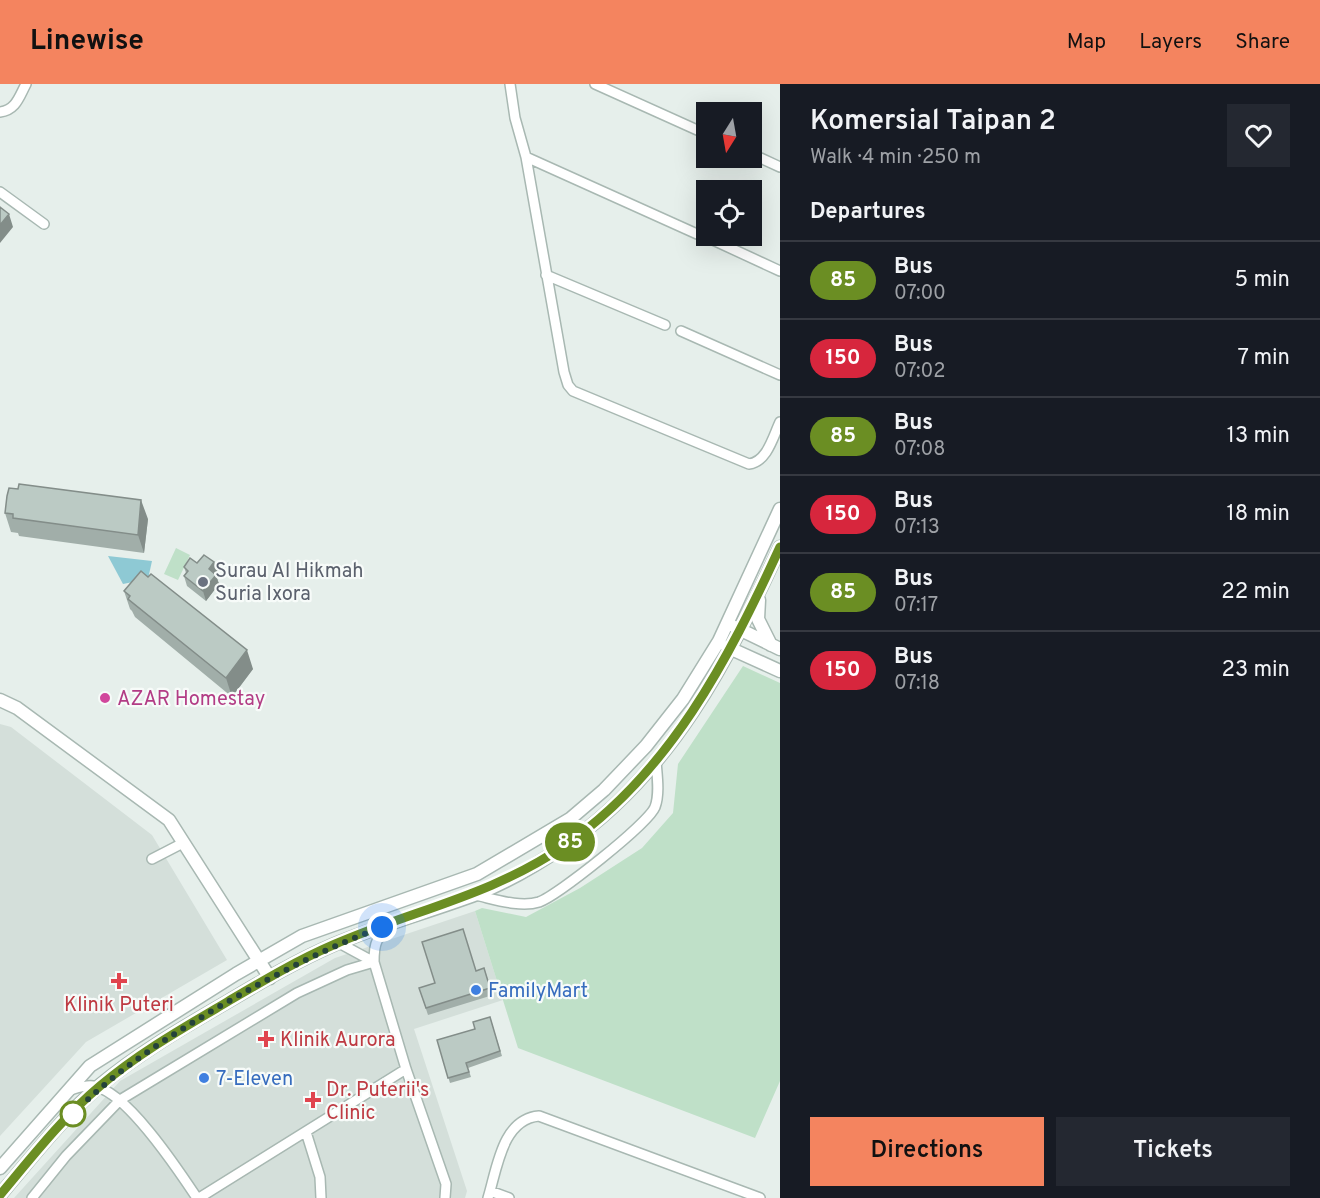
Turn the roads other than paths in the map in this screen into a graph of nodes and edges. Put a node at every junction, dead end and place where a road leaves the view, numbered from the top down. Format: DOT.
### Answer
graph roads {
  1 [pos="26,84"];
  2 [pos="510,84"];
  3 [pos="595,84"];
  4 [pos="0,112"];
  5 [pos="696,129"];
  6 [pos="526,157"];
  7 [pos="762,159"];
  8 [pos="780,167"];
  9 [pos="0,192"];
  10 [pos="44,224"];
  11 [pos="696,234"];
  12 [pos="725,246"];
  13 [pos="780,271"];
  14 [pos="546,275"];
  15 [pos="665,325"];
  16 [pos="681,331"];
  17 [pos="780,375"];
  18 [pos="780,422"];
  19 [pos="780,509"];
  20 [pos="780,547"];
  21 [pos="759,593"];
  22 [pos="728,623"];
  23 [pos="742,630"];
  24 [pos="718,641"];
  25 [pos="775,647"];
  26 [pos="732,650"];
  27 [pos="780,671"];
  28 [pos="0,700"];
  29 [pos="656,761"];
  30 [pos="183,843"];
  31 [pos="152,859"];
  32 [pos="474,895"];
  33 [pos="403,919"];
  34 [pos="339,943"];
  35 [pos="259,960"];
  36 [pos="374,963"];
  37 [pos="270,978"];
  38 [pos="406,1069"];
  39 [pos="98,1087"];
  40 [pos="70,1089"];
  41 [pos="120,1100"];
  42 [pos="306,1132"];
  43 [pos="0,1168"];
  44 [pos="0,1195"];
  45 [pos="489,1195"];
  46 [pos="32,1198"];
  47 [pos="198,1198"];
  48 [pos="321,1198"];
  49 [pos="445,1198"];
  50 [pos="509,1198"];
  51 [pos="760,1198"];
  1 -- 4 [label="street"];
  2 -- 6 [label="street"];
  3 -- 5 [label="street"];
  6 -- 11 [label="street"];
  6 -- 14 [label="street"];
  7 -- 8 [label="street"];
  9 -- 10 [label="street"];
  12 -- 13 [label="street"];
  14 -- 15 [label="street"];
  14 -- 18 [label="street"];
  16 -- 17 [label="street"];
  19 -- 22 [label="street"];
  20 -- 21 [label="street"];
  21 -- 23 [label="street"];
  21 -- 25 [label="street"];
  22 -- 23 [label="street"];
  22 -- 24 [label="street"];
  23 -- 25 [label="street"];
  23 -- 26 [label="street"];
  24 -- 26 [label="street"];
  24 -- 35 [label="street"];
  26 -- 27 [label="street"];
  26 -- 29 [label="street"];
  28 -- 30 [label="street"];
  29 -- 32 [label="street"];
  29 -- 32 [label="street"];
  30 -- 31 [label="street"];
  30 -- 35 [label="street"];
  32 -- 33 [label="street"];
  33 -- 34 [label="street"];
  33 -- 36 [label="street"];
  34 -- 36 [label="street"];
  34 -- 37 [label="street"];
  35 -- 37 [label="street"];
  35 -- 40 [label="street"];
  36 -- 38 [label="street"];
  36 -- 41 [label="street"];
  37 -- 39 [label="street"];
  38 -- 42 [label="street"];
  38 -- 49 [label="street"];
  39 -- 40 [label="street"];
  39 -- 41 [label="street"];
  39 -- 44 [label="street"];
  40 -- 43 [label="street"];
  41 -- 46 [label="street"];
  41 -- 47 [label="street"];
  42 -- 47 [label="street"];
  42 -- 48 [label="street"];
  45 -- 50 [label="street"];
  45 -- 51 [label="street"];
}
